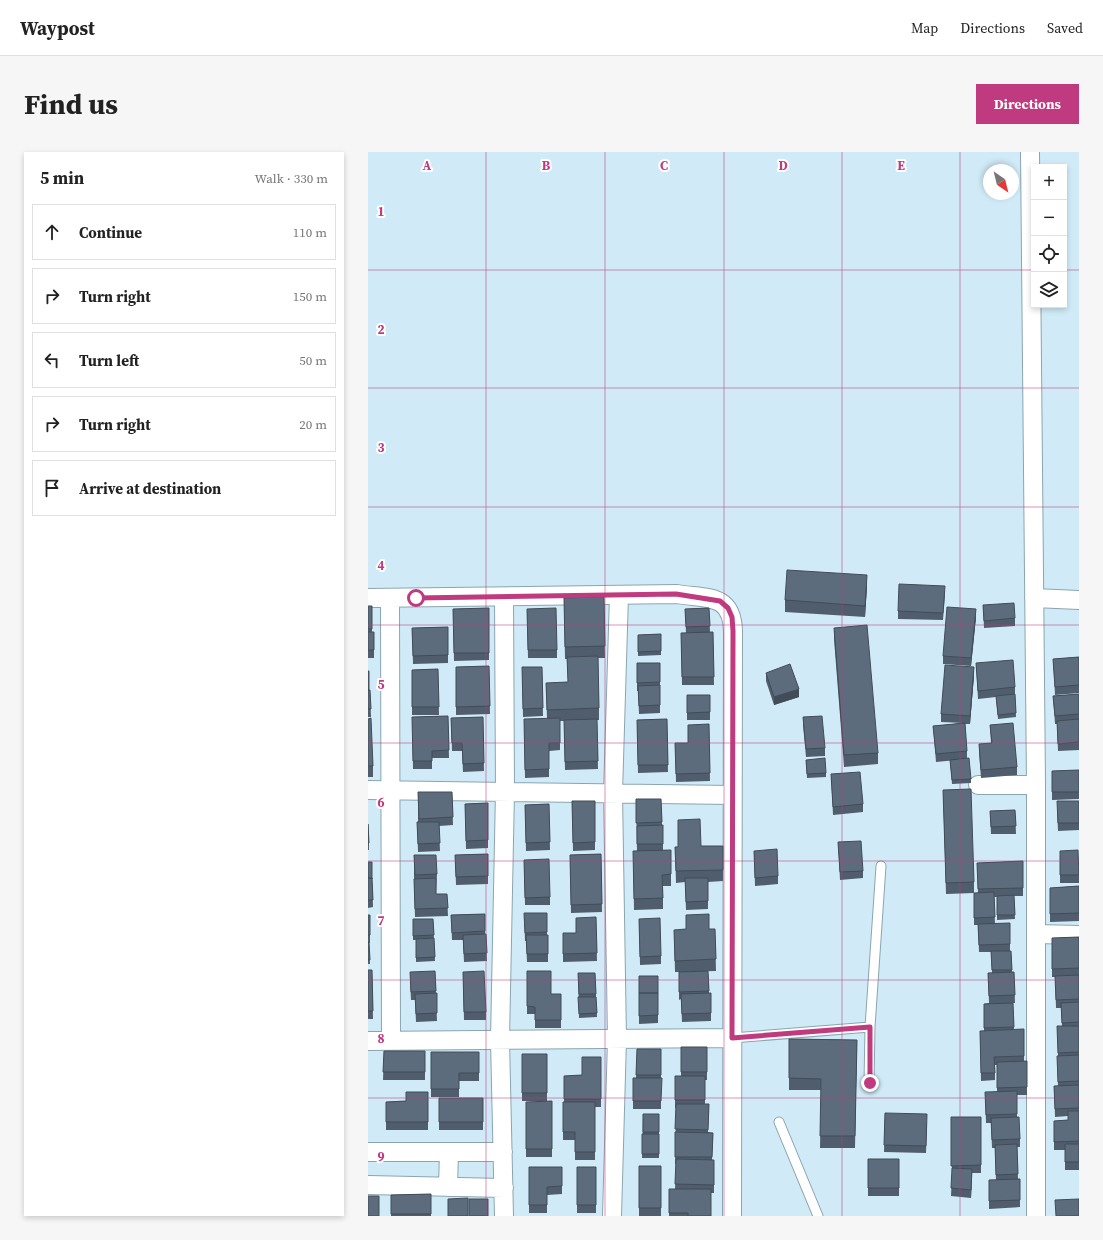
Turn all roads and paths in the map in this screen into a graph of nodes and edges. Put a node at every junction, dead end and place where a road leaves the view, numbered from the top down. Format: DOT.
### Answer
graph roads {
  1 [pos="1030,152"];
  2 [pos="619,595"];
  3 [pos="504,597"];
  4 [pos="368,598"];
  5 [pos="390,598"];
  6 [pos="1034,598"];
  7 [pos="1079,600"];
  8 [pos="978,784"];
  9 [pos="1036,785"];
  10 [pos="368,790"];
  11 [pos="390,790"];
  12 [pos="505,791"];
  13 [pos="613,793"];
  14 [pos="732,794"];
  15 [pos="881,866"];
  16 [pos="1036,934"];
  17 [pos="1079,935"];
  18 [pos="870,1027"];
  19 [pos="732,1038"];
  20 [pos="617,1039"];
  21 [pos="500,1040"];
  22 [pos="368,1041"];
  23 [pos="391,1041"];
  24 [pos="870,1083"];
  25 [pos="779,1122"];
  26 [pos="368,1152"];
  27 [pos="450,1152"];
  28 [pos="503,1152"];
  29 [pos="368,1185"];
  30 [pos="448,1187"];
  31 [pos="504,1188"];
  32 [pos="504,1216"];
  33 [pos="612,1216"];
  34 [pos="732,1216"];
  35 [pos="818,1216"];
  36 [pos="1036,1216"];
  1 -- 6 [label="street"];
  2 -- 3 [label="street"];
  2 -- 13 [label="street"];
  2 -- 14 [label="street"];
  3 -- 5 [label="street"];
  3 -- 12 [label="street"];
  4 -- 5 [label="street"];
  5 -- 11 [label="street"];
  6 -- 7 [label="street"];
  6 -- 9 [label="street"];
  8 -- 9 [label="street"];
  9 -- 16 [label="street"];
  10 -- 11 [label="street"];
  11 -- 12 [label="street"];
  11 -- 23 [label="street"];
  12 -- 13 [label="street"];
  12 -- 21 [label="street"];
  13 -- 14 [label="street"];
  13 -- 20 [label="street"];
  14 -- 19 [label="street"];
  15 -- 18 [label="lane"];
  16 -- 17 [label="street"];
  16 -- 36 [label="street"];
  18 -- 19 [label="lane"];
  18 -- 24 [label="lane"];
  19 -- 20 [label="street"];
  19 -- 34 [label="street"];
  20 -- 21 [label="street"];
  20 -- 33 [label="street"];
  21 -- 23 [label="street"];
  21 -- 28 [label="street"];
  22 -- 23 [label="street"];
  25 -- 35 [label="lane"];
  26 -- 27 [label="street"];
  27 -- 28 [label="street"];
  27 -- 30 [label="street"];
  28 -- 31 [label="street"];
  29 -- 30 [label="street"];
  30 -- 31 [label="street"];
  31 -- 32 [label="street"];
}
